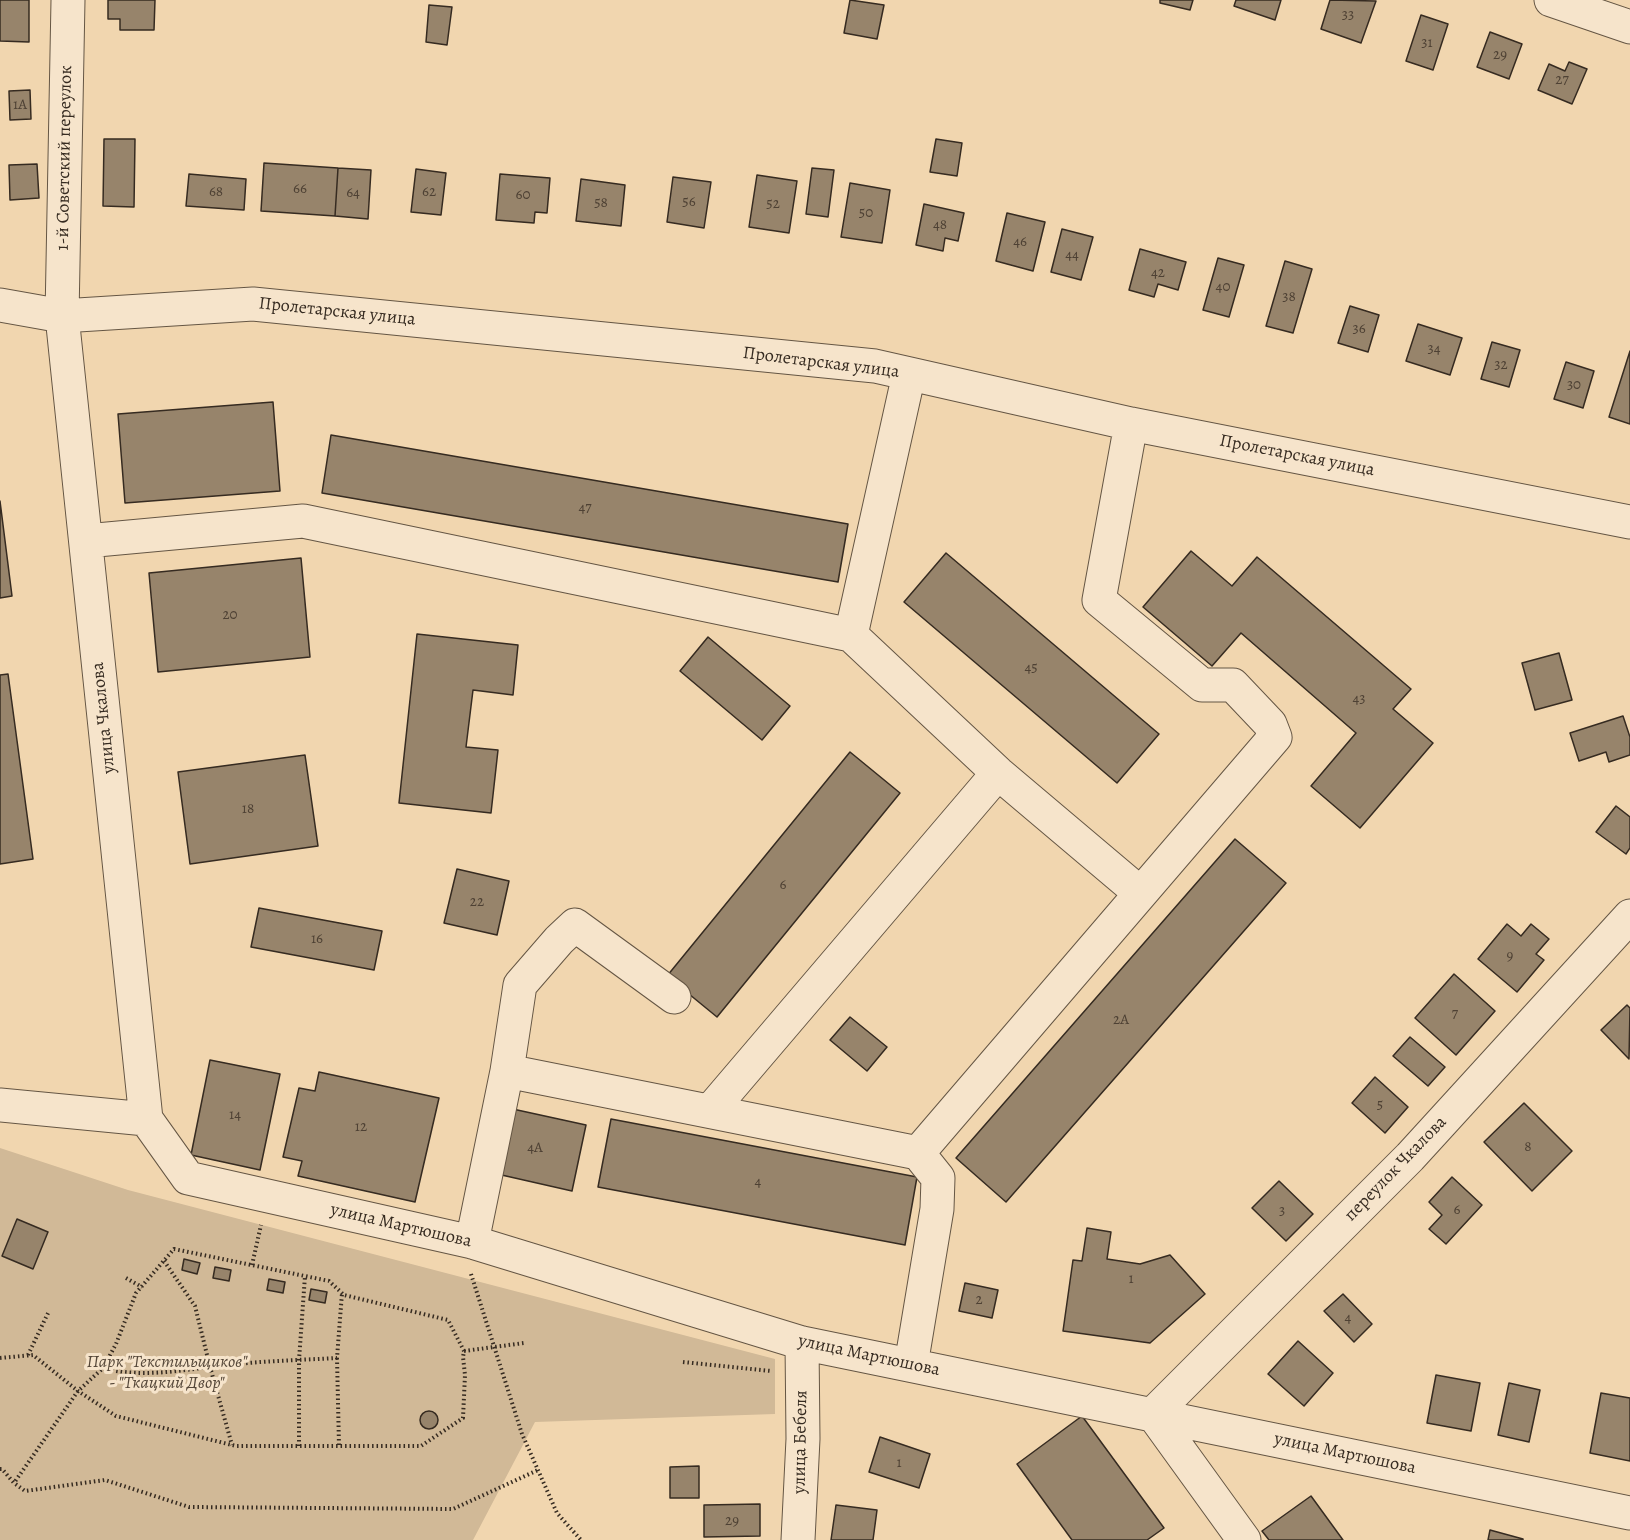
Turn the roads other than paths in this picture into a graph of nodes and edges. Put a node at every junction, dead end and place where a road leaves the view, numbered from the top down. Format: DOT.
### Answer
graph roads {
  1 [pos="68,0"];
  2 [pos="1551,0"];
  3 [pos="1630,27"];
  4 [pos="0,305"];
  5 [pos="62,316"];
  6 [pos="909,374"];
  7 [pos="1131,424"];
  8 [pos="1630,522"];
  9 [pos="86,541"];
  10 [pos="851,635"];
  11 [pos="998,773"];
  12 [pos="1140,892"];
  13 [pos="1630,916"];
  14 [pos="674,997"];
  15 [pos="507,1071"];
  16 [pos="0,1105"];
  17 [pos="710,1111"];
  18 [pos="146,1119"];
  19 [pos="918,1153"];
  20 [pos="472,1242"];
  21 [pos="802,1343"];
  22 [pos="911,1365"];
  23 [pos="1153,1414"];
  24 [pos="1630,1513"];
  25 [pos="798,1540"];
  26 [pos="1244,1540"];
  1 -- 5 [label="street, 1-й Советский переулок"];
  2 -- 3 [label="street"];
  4 -- 5 [label="street, Пролетарская улица"];
  5 -- 6 [label="street, Пролетарская улица"];
  5 -- 9 [label="street, улица Чкалова"];
  6 -- 7 [label="street, Пролетарская улица"];
  6 -- 10 [label="street"];
  7 -- 8 [label="street, Пролетарская улица"];
  7 -- 12 [label="street"];
  9 -- 10 [label="street"];
  9 -- 18 [label="street, улица Чкалова"];
  10 -- 11 [label="street"];
  11 -- 12 [label="street"];
  11 -- 17 [label="street"];
  12 -- 19 [label="street"];
  13 -- 23 [label="street, переулок Чкалова"];
  14 -- 15 [label="street"];
  15 -- 17 [label="street"];
  15 -- 20 [label="street"];
  16 -- 18 [label="street"];
  17 -- 19 [label="street"];
  18 -- 20 [label="street, улица Мартюшова"];
  19 -- 22 [label="street"];
  20 -- 21 [label="street, улица Мартюшова"];
  21 -- 22 [label="street, улица Мартюшова"];
  21 -- 25 [label="street, улица Бебеля"];
  22 -- 23 [label="street, улица Мартюшова"];
  23 -- 24 [label="street, улица Мартюшова"];
  23 -- 26 [label="street"];
}
